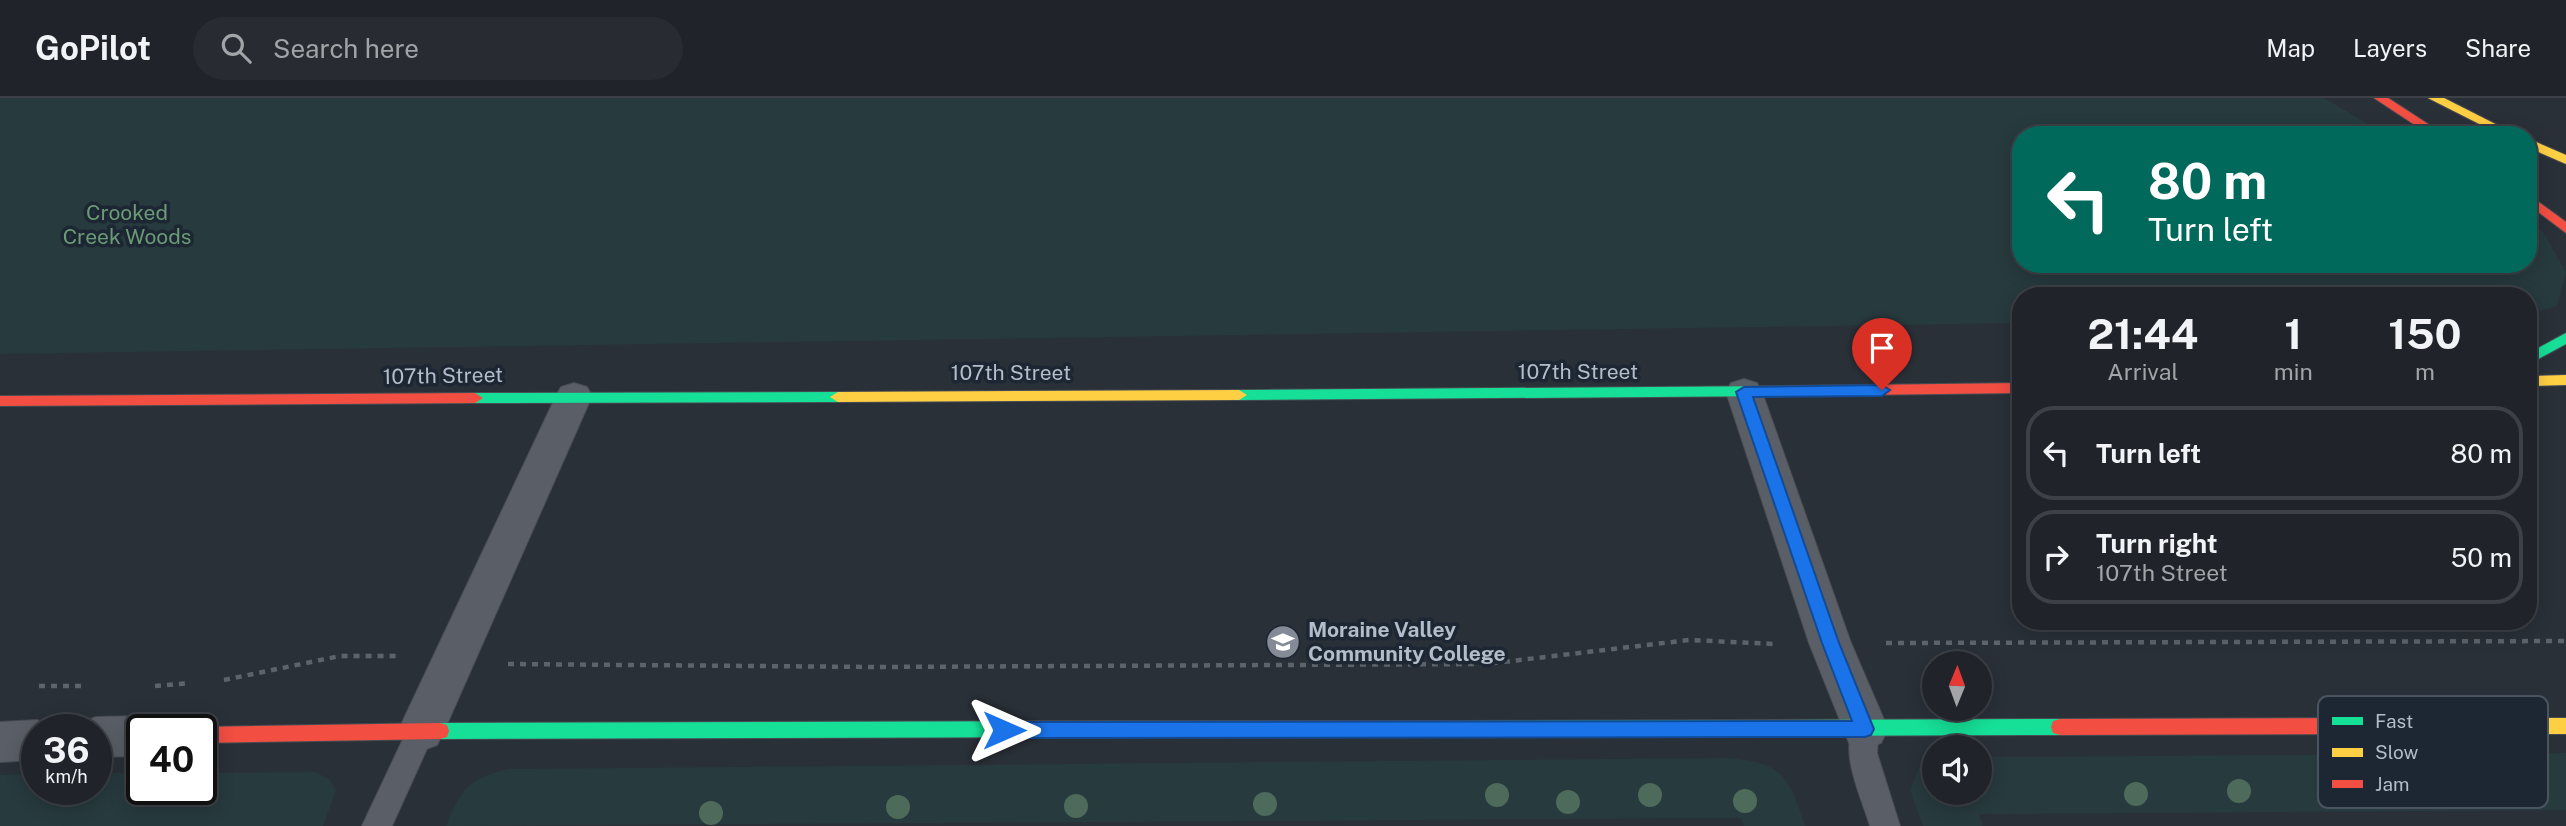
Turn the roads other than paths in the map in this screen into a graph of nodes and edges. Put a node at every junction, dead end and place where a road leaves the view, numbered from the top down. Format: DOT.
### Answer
graph roads {
  1 [pos="2380,98"];
  2 [pos="2434,98"];
  3 [pos="2425,126"];
  4 [pos="2492,126"];
  5 [pos="2537,147"];
  6 [pos="2566,160"];
  7 [pos="2537,192"];
  8 [pos="2554,200"];
  9 [pos="2537,205"];
  10 [pos="2566,229"];
  11 [pos="2566,338"];
  12 [pos="2537,354"];
  13 [pos="2566,380"];
  14 [pos="2537,381"];
  15 [pos="2012,388"];
  16 [pos="1744,392"];
  17 [pos="574,396"];
  18 [pos="0,401"];
  19 [pos="2548,726"];
  20 [pos="2566,726"];
  21 [pos="2318,727"];
  22 [pos="1865,729"];
  23 [pos="421,731"];
  24 [pos="217,735"];
  25 [pos="21,741"];
  26 [pos="0,742"];
  27 [pos="377,826"];
  28 [pos="1885,826"];
  1 -- 3 [label="street"];
  2 -- 4 [label="street"];
  5 -- 6 [label="street"];
  7 -- 8 [label="street"];
  9 -- 10 [label="street"];
  11 -- 12 [label="street"];
  13 -- 14 [label="street"];
  15 -- 16 [label="street, 107th Street"];
  16 -- 17 [label="street, 107th Street"];
  16 -- 22 [label="street"];
  17 -- 18 [label="street, 107th Street"];
  17 -- 23 [label="street"];
  19 -- 20 [label="street"];
  21 -- 22 [label="street"];
  22 -- 23 [label="street"];
  22 -- 28 [label="lane"];
  23 -- 24 [label="street"];
  23 -- 27 [label="lane"];
  25 -- 26 [label="street"];
}
